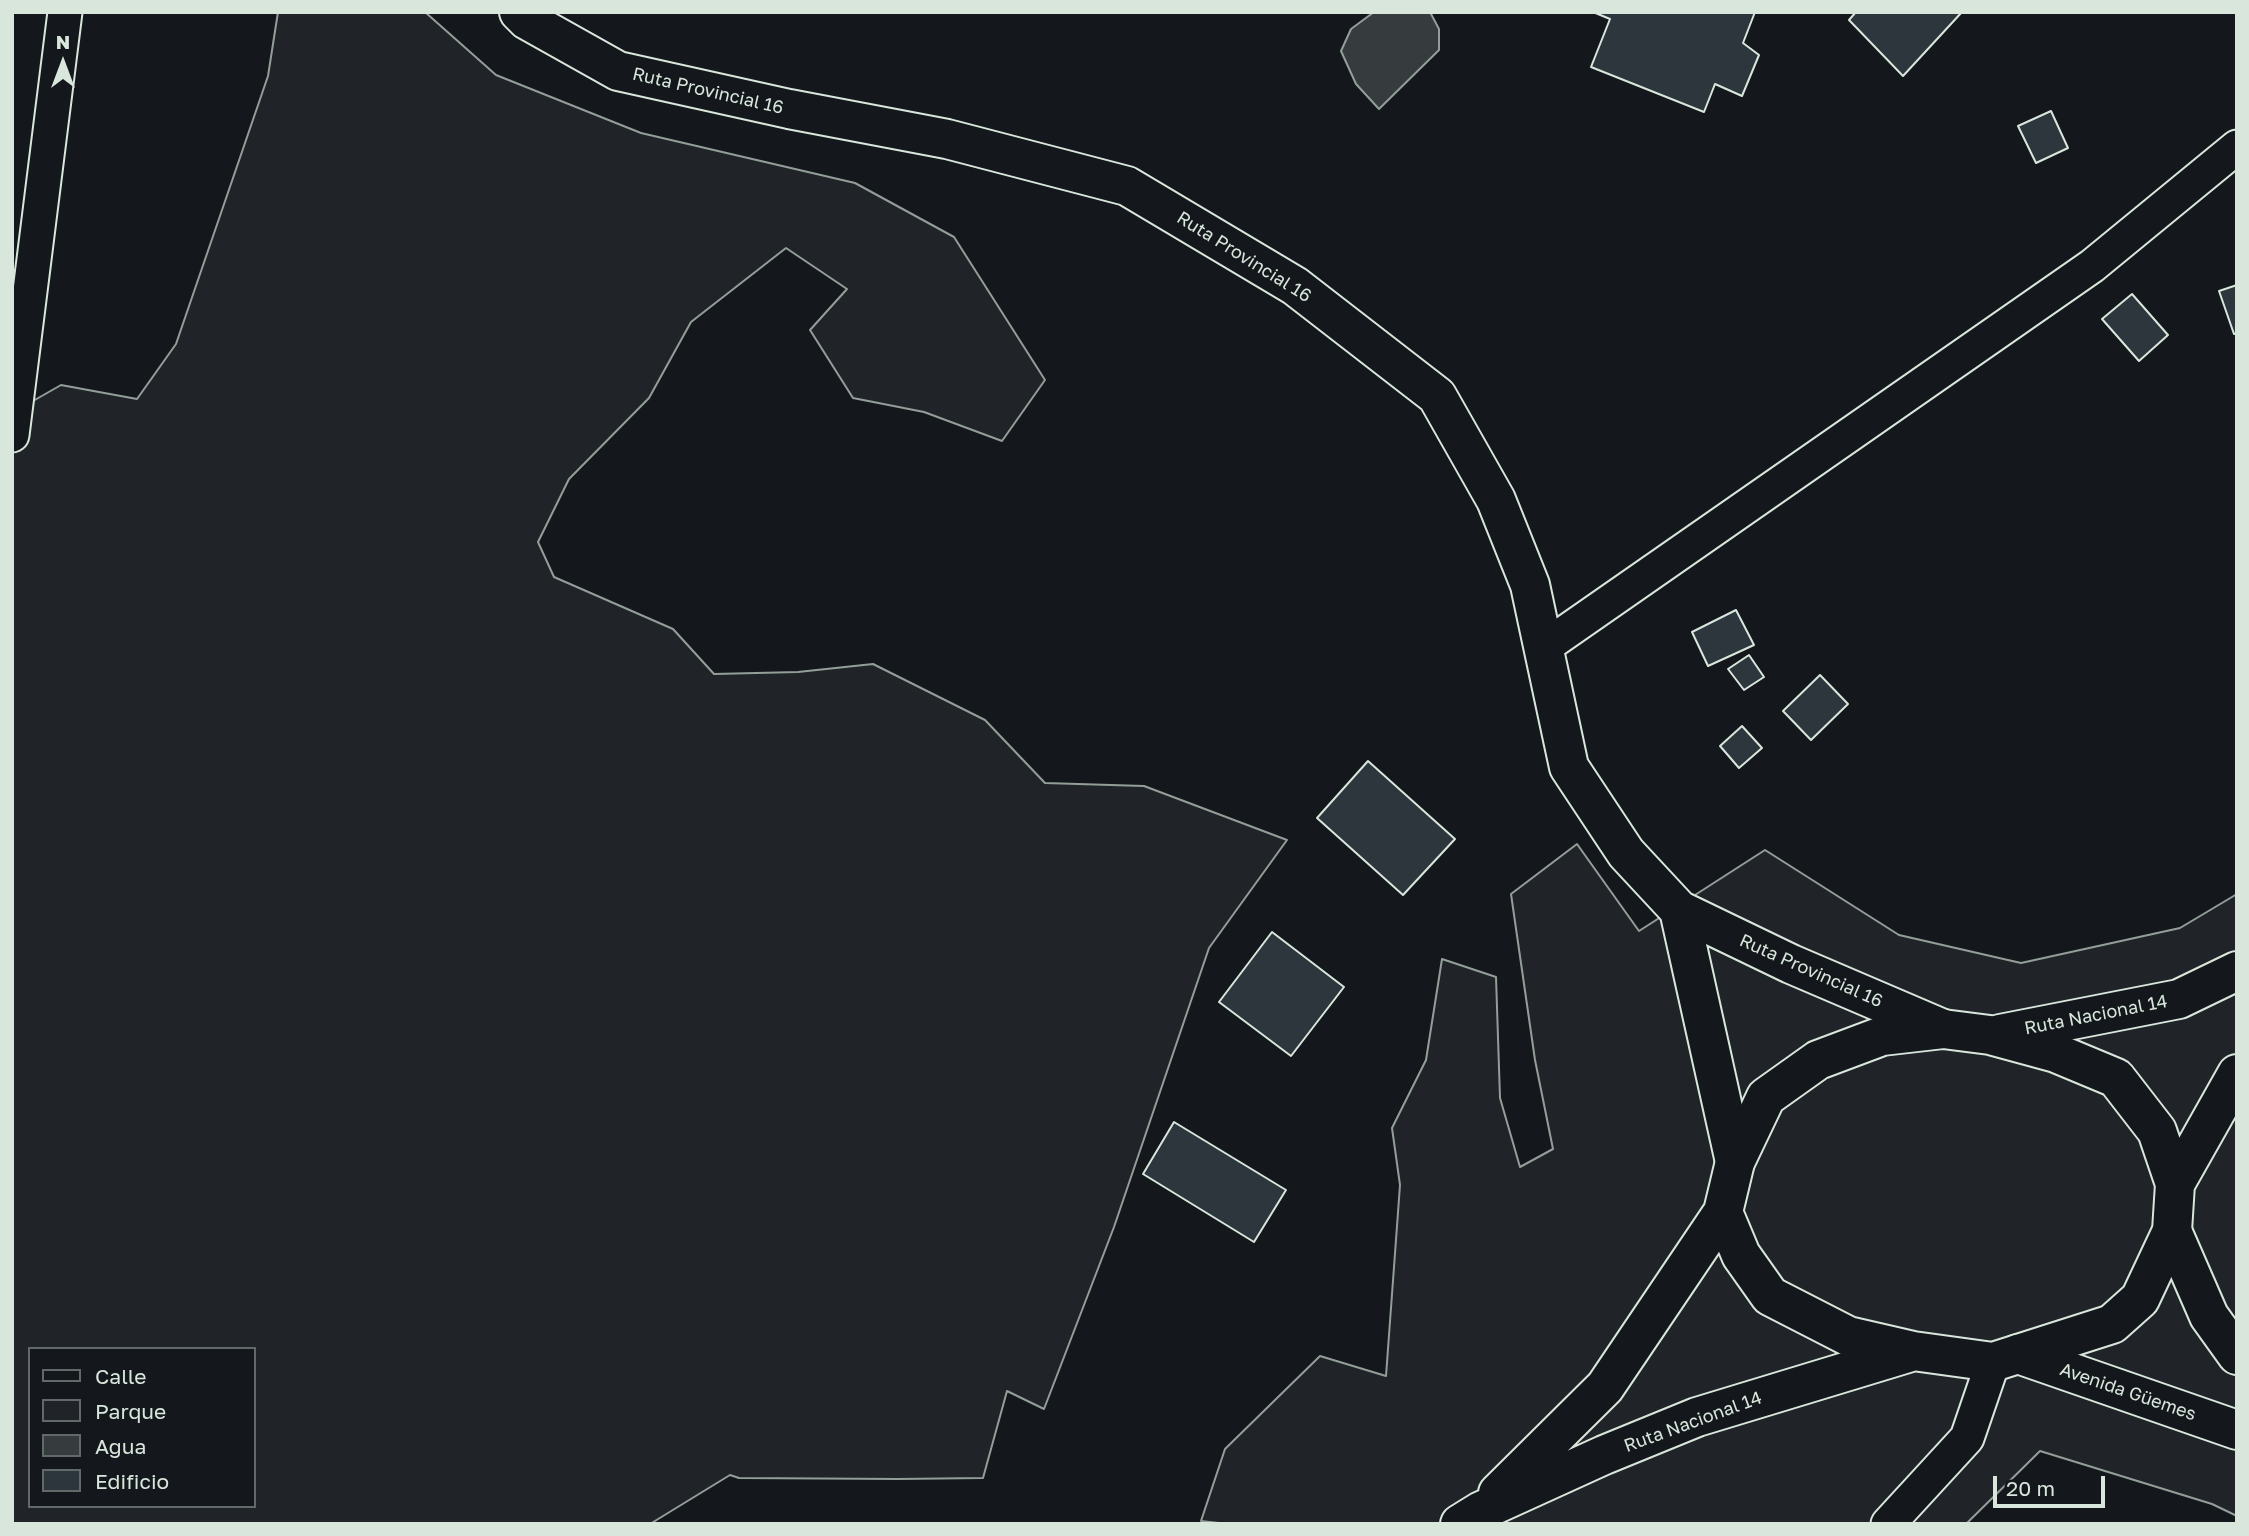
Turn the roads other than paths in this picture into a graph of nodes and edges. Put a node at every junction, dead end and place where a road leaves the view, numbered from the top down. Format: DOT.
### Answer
graph roads {
  1 [pos="65,12"];
  2 [pos="519,12"];
  3 [pos="2237,147"];
  4 [pos="12,435"];
  5 [pos="1543,648"];
  6 [pos="1679,910"];
  7 [pos="2237,971"];
  8 [pos="1943,1028"];
  9 [pos="1990,1035"];
  10 [pos="2237,1074"];
  11 [pos="1735,1162"];
  12 [pos="2175,1184"];
  13 [pos="1723,1212"];
  14 [pos="2172,1231"];
  15 [pos="1913,1351"];
  16 [pos="2237,1355"];
  17 [pos="2006,1358"];
  18 [pos="2237,1430"];
  19 [pos="1470,1517"];
  20 [pos="1888,1524"];
  1 -- 4 [label="street"];
  2 -- 5 [label="main road, Ruta Provincial 16"];
  3 -- 5 [label="street"];
  5 -- 6 [label="main road, Ruta Provincial 16"];
  6 -- 8 [label="main road, Ruta Provincial 16"];
  6 -- 11 [label="main road"];
  7 -- 9 [label="main road, Ruta Nacional 14"];
  8 -- 9 [label="main road"];
  8 -- 11 [label="main road"];
  9 -- 12 [label="main road"];
  10 -- 12 [label="main road"];
  11 -- 13 [label="main road"];
  12 -- 14 [label="main road"];
  13 -- 15 [label="main road"];
  13 -- 19 [label="main road, Ruta Nacional 14"];
  14 -- 16 [label="main road"];
  14 -- 17 [label="main road"];
  15 -- 17 [label="main road"];
  15 -- 19 [label="main road, Ruta Nacional 14"];
  17 -- 18 [label="main road, Avenida Güemes"];
  17 -- 20 [label="street"];
}
